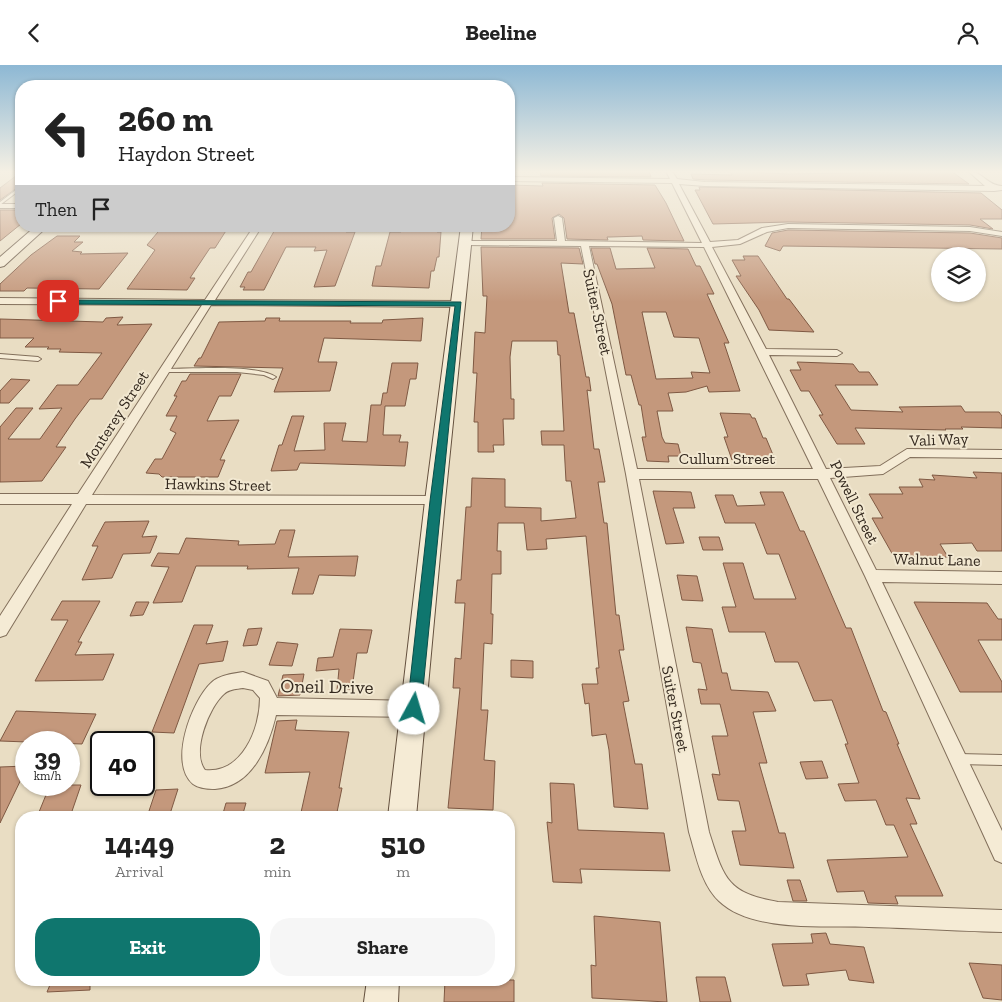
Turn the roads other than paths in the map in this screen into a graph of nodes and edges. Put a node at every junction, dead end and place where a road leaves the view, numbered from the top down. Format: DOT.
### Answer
graph roads {
  1 [pos="692,215"];
  2 [pos="558,217"];
  3 [pos="36,232"];
  4 [pos="254,232"];
  5 [pos="466,234"];
  6 [pos="1002,234"];
  7 [pos="560,243"];
  8 [pos="585,245"];
  9 [pos="708,245"];
  10 [pos="0,263"];
  11 [pos="0,301"];
  12 [pos="210,302"];
  13 [pos="459,303"];
  14 [pos="762,352"];
  15 [pos="838,353"];
  16 [pos="0,356"];
  17 [pos="38,359"];
  18 [pos="164,371"];
  19 [pos="273,377"];
  20 [pos="1002,454"];
  21 [pos="632,474"];
  22 [pos="822,474"];
  23 [pos="0,499"];
  24 [pos="82,500"];
  25 [pos="435,501"];
  26 [pos="872,576"];
  27 [pos="1002,578"];
  28 [pos="0,630"];
  29 [pos="269,706"];
  30 [pos="414,709"];
  31 [pos="958,759"];
  32 [pos="1002,760"];
  33 [pos="403,811"];
  34 [pos="1002,853"];
  35 [pos="1002,921"];
  36 [pos="382,986"];
  37 [pos="381,1002"];
  1 -- 9 [label="street, Powell Street"];
  2 -- 7 [label="street"];
  3 -- 10 [label="street"];
  4 -- 12 [label="street, Monterey Street"];
  5 -- 7 [label="street"];
  5 -- 13 [label="street"];
  6 -- 9 [label="street"];
  7 -- 8 [label="street"];
  8 -- 9 [label="street"];
  8 -- 21 [label="street, Suiter Street"];
  9 -- 14 [label="street, Powell Street"];
  11 -- 12 [label="street"];
  12 -- 13 [label="street"];
  12 -- 18 [label="street, Monterey Street"];
  13 -- 25 [label="street"];
  14 -- 15 [label="street"];
  14 -- 22 [label="street, Powell Street"];
  16 -- 17 [label="lane"];
  18 -- 19 [label="lane"];
  18 -- 24 [label="street, Monterey Street"];
  20 -- 22 [label="street, Vali Way"];
  21 -- 22 [label="street, Cullum Street"];
  21 -- 35 [label="street, Suiter Street"];
  22 -- 26 [label="street, Powell Street"];
  23 -- 24 [label="street, Hawkins Street"];
  24 -- 25 [label="street, Hawkins Street"];
  24 -- 28 [label="street, Monterey Street"];
  25 -- 30 [label="street"];
  26 -- 27 [label="street, Walnut Lane"];
  26 -- 31 [label="street, Powell Street"];
  29 -- 29 [label="street"];
  29 -- 30 [label="street, Oneil Drive"];
  30 -- 33 [label="street"];
  31 -- 32 [label="lane"];
  31 -- 34 [label="street, Powell Street"];
  36 -- 37 [label="street"];
}
